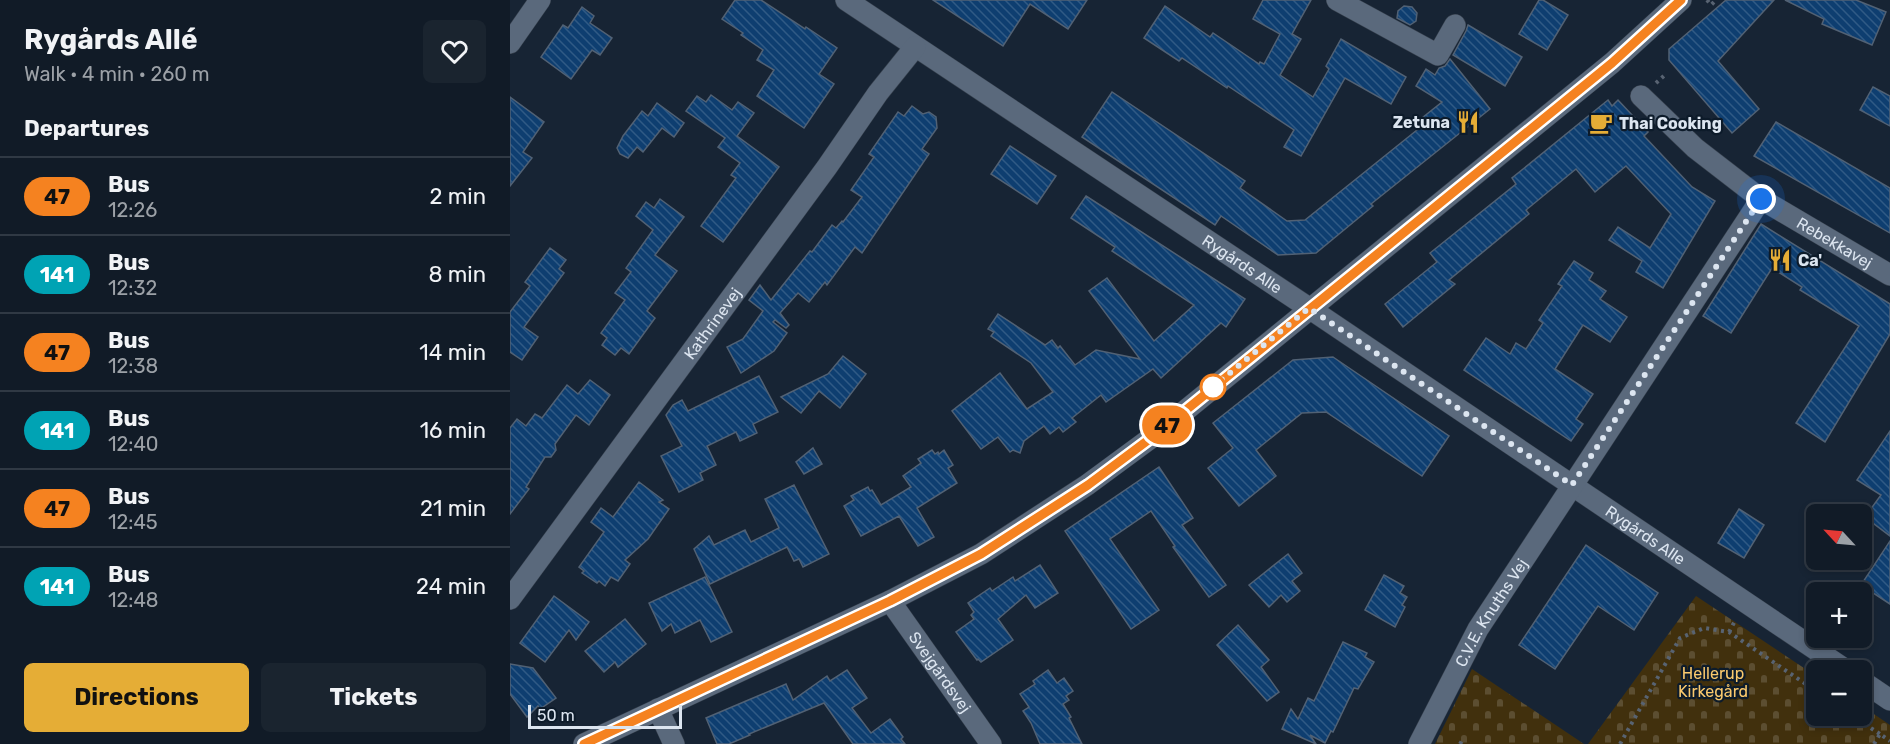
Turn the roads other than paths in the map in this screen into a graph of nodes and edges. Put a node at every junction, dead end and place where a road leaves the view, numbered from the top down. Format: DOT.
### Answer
graph roads {
  1 [pos="540,0"];
  2 [pos="846,0"];
  3 [pos="1337,0"];
  4 [pos="1681,0"];
  5 [pos="1455,25"];
  6 [pos="510,43"];
  7 [pos="915,46"];
  8 [pos="1641,96"];
  9 [pos="1761,199"];
  10 [pos="1890,275"];
  11 [pos="1309,308"];
  12 [pos="1572,485"];
  13 [pos="510,598"];
  14 [pos="890,601"];
  15 [pos="1831,660"];
  16 [pos="1872,688"];
  17 [pos="1890,700"];
  18 [pos="658,709"];
  19 [pos="584,744"];
  20 [pos="674,744"];
  21 [pos="991,744"];
  22 [pos="1419,744"];
  1 -- 6 [label="street"];
  2 -- 7 [label="street, Rygårds Alle"];
  3 -- 5 [label="street"];
  4 -- 11 [label="street"];
  7 -- 11 [label="street, Rygårds Alle"];
  7 -- 13 [label="street, Kathrinevej"];
  8 -- 9 [label="street, Rebekkavej"];
  9 -- 10 [label="street, Rebekkavej"];
  9 -- 12 [label="street, C.V.E. Knuths Vej"];
  11 -- 12 [label="street, Rygårds Alle"];
  11 -- 14 [label="street"];
  12 -- 15 [label="street, Rygårds Alle"];
  12 -- 22 [label="street, C.V.E. Knuths Vej"];
  14 -- 18 [label="street"];
  14 -- 21 [label="street, Svejgårdsvej"];
  16 -- 17 [label="street"];
  18 -- 19 [label="street"];
  18 -- 20 [label="street"];
}
